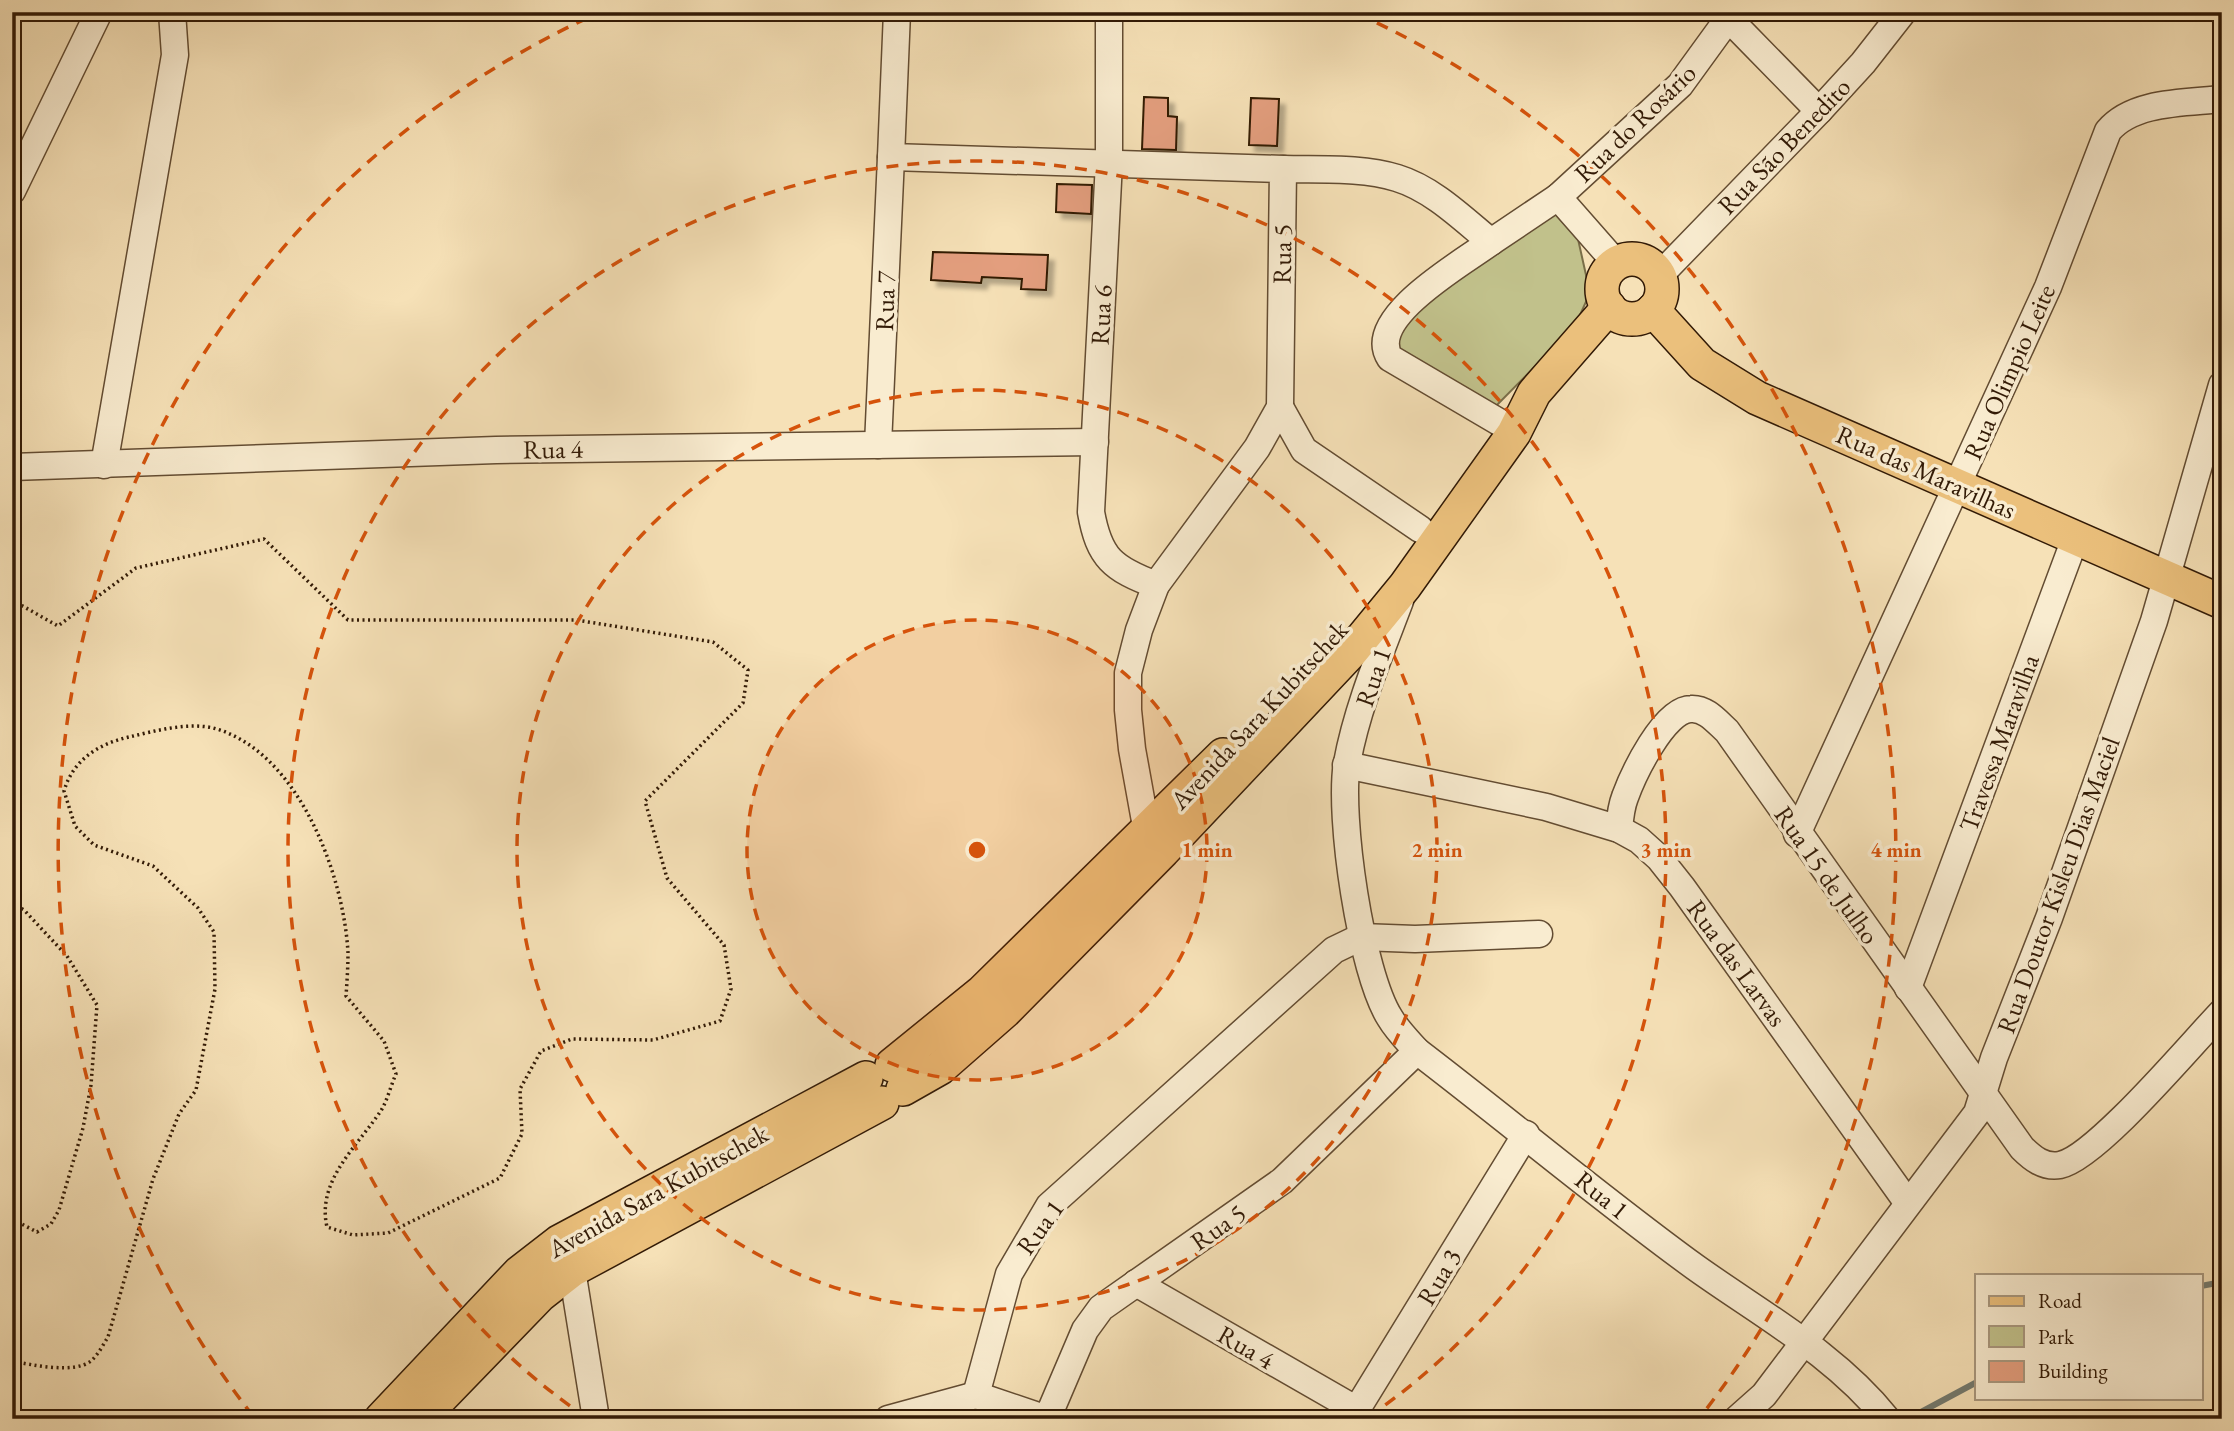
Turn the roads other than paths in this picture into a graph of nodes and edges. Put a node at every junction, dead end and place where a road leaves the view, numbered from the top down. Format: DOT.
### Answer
graph roads {
  1 [pos="99,12"];
  2 [pos="172,12"];
  3 [pos="897,12"];
  4 [pos="1108,12"];
  5 [pos="1903,12"];
  6 [pos="1732,16"];
  7 [pos="2222,99"];
  8 [pos="1819,111"];
  9 [pos="891,157"];
  10 [pos="1109,162"];
  11 [pos="1283,169"];
  12 [pos="12,191"];
  13 [pos="1558,197"];
  14 [pos="1491,242"];
  15 [pos="1616,263"];
  16 [pos="1659,276"];
  17 [pos="1609,307"];
  18 [pos="1653,310"];
  19 [pos="2222,385"];
  20 [pos="1534,393"];
  21 [pos="1280,407"];
  22 [pos="1499,422"];
  23 [pos="1095,442"];
  24 [pos="878,445"];
  25 [pos="1256,448"];
  26 [pos="1304,450"];
  27 [pos="104,465"];
  28 [pos="12,467"];
  29 [pos="1958,487"];
  30 [pos="1429,535"];
  31 [pos="2076,537"];
  32 [pos="2167,578"];
  33 [pos="1157,584"];
  34 [pos="1405,586"];
  35 [pos="2222,602"];
  36 [pos="1346,765"];
  37 [pos="1619,829"];
  38 [pos="1147,832"];
  39 [pos="1797,834"];
  40 [pos="1539,934"];
  41 [pos="1361,937"];
  42 [pos="1908,988"];
  43 [pos="2222,1012"];
  44 [pos="1417,1051"];
  45 [pos="886,1084"];
  46 [pos="1983,1092"];
  47 [pos="1526,1134"];
  48 [pos="1907,1202"];
  49 [pos="572,1270"];
  50 [pos="1136,1283"];
  51 [pos="1803,1339"];
  52 [pos="976,1395"];
  53 [pos="1354,1415"];
  54 [pos="381,1419"];
  55 [pos="420,1419"];
  56 [pos="596,1419"];
  57 [pos="888,1419"];
  58 [pos="1046,1419"];
  59 [pos="1737,1419"];
  60 [pos="1887,1419"];
  1 -- 12 [label="street"];
  2 -- 27 [label="street"];
  3 -- 9 [label="street"];
  4 -- 10 [label="street, Rua 6"];
  5 -- 8 [label="street, Rua São Benedito"];
  6 -- 8 [label="street"];
  6 -- 13 [label="street, Rua do Rosário"];
  7 -- 29 [label="street, Rua Olimpio Leite"];
  8 -- 16 [label="street, Rua São Benedito"];
  9 -- 10 [label="street"];
  9 -- 24 [label="street, Rua 7"];
  10 -- 11 [label="street"];
  10 -- 23 [label="street, Rua 6"];
  11 -- 14 [label="street"];
  11 -- 21 [label="street, Rua 5"];
  13 -- 14 [label="street, Rua do Rosário"];
  13 -- 15 [label="street"];
  14 -- 22 [label="street"];
  15 -- 16 [label="main road"];
  15 -- 17 [label="main road"];
  16 -- 18 [label="main road"];
  17 -- 18 [label="main road"];
  17 -- 20 [label="main road"];
  18 -- 29 [label="main road, Rua das Maravilhas"];
  19 -- 32 [label="street, Rua Doutor Kisleu Dias Maciel"];
  20 -- 22 [label="main road, Avenida Sara Kubitschek"];
  20 -- 30 [label="main road"];
  21 -- 25 [label="street, Rua 5"];
  21 -- 26 [label="street"];
  22 -- 30 [label="main road, Avenida Sara Kubitschek"];
  23 -- 24 [label="street, Rua 4"];
  23 -- 33 [label="street, Rua 6"];
  24 -- 27 [label="street, Rua 4"];
  25 -- 26 [label="street"];
  25 -- 33 [label="street, Rua 5"];
  26 -- 30 [label="street"];
  27 -- 28 [label="street, Rua 4"];
  29 -- 31 [label="main road, Rua das Maravilhas"];
  29 -- 39 [label="street, Rua Olimpio Leite"];
  30 -- 34 [label="main road, Avenida Sara Kubitschek"];
  30 -- 38 [label="main road, Avenida Sara Kubitschek"];
  31 -- 32 [label="main road, Rua das Maravilhas"];
  31 -- 42 [label="street, Travessa Maravilha"];
  32 -- 35 [label="main road, Rua das Maravilhas"];
  32 -- 46 [label="street, Rua Doutor Kisleu Dias Maciel"];
  33 -- 38 [label="street, Rua 5"];
  34 -- 36 [label="street, Rua 1"];
  34 -- 45 [label="main road, Avenida Sara Kubitschek"];
  36 -- 37 [label="street, Rua das Larvas"];
  36 -- 41 [label="street, Rua 1"];
  37 -- 39 [label="street, Rua 15 de Julho"];
  37 -- 48 [label="street, Rua das Larvas"];
  38 -- 45 [label="main road, Avenida Sara Kubitschek"];
  39 -- 42 [label="street, Rua 15 de Julho"];
  40 -- 41 [label="street"];
  41 -- 44 [label="street, Rua 1"];
  41 -- 52 [label="street, Rua 1"];
  42 -- 46 [label="street, Rua 15 de Julho"];
  43 -- 46 [label="street, Rua 15 de Julho"];
  44 -- 47 [label="street, Rua 1"];
  44 -- 50 [label="street, Rua 5"];
  45 -- 49 [label="main road, Avenida Sara Kubitschek"];
  45 -- 54 [label="main road, Avenida Sara Kubitschek"];
  46 -- 48 [label="street, Rua Doutor Kisleu Dias Maciel"];
  47 -- 51 [label="street, Rua 1"];
  47 -- 53 [label="street, Rua 3"];
  48 -- 51 [label="street, Rua Doutor Kisleu Dias Maciel"];
  49 -- 55 [label="main road, Avenida Sara Kubitschek"];
  49 -- 56 [label="street"];
  50 -- 53 [label="street, Rua 4"];
  50 -- 58 [label="street, Rua 5"];
  51 -- 59 [label="street, Rua Doutor Kisleu Dias Maciel"];
  51 -- 60 [label="street, Rua 1"];
  52 -- 57 [label="street"];
  52 -- 58 [label="street"];
}
